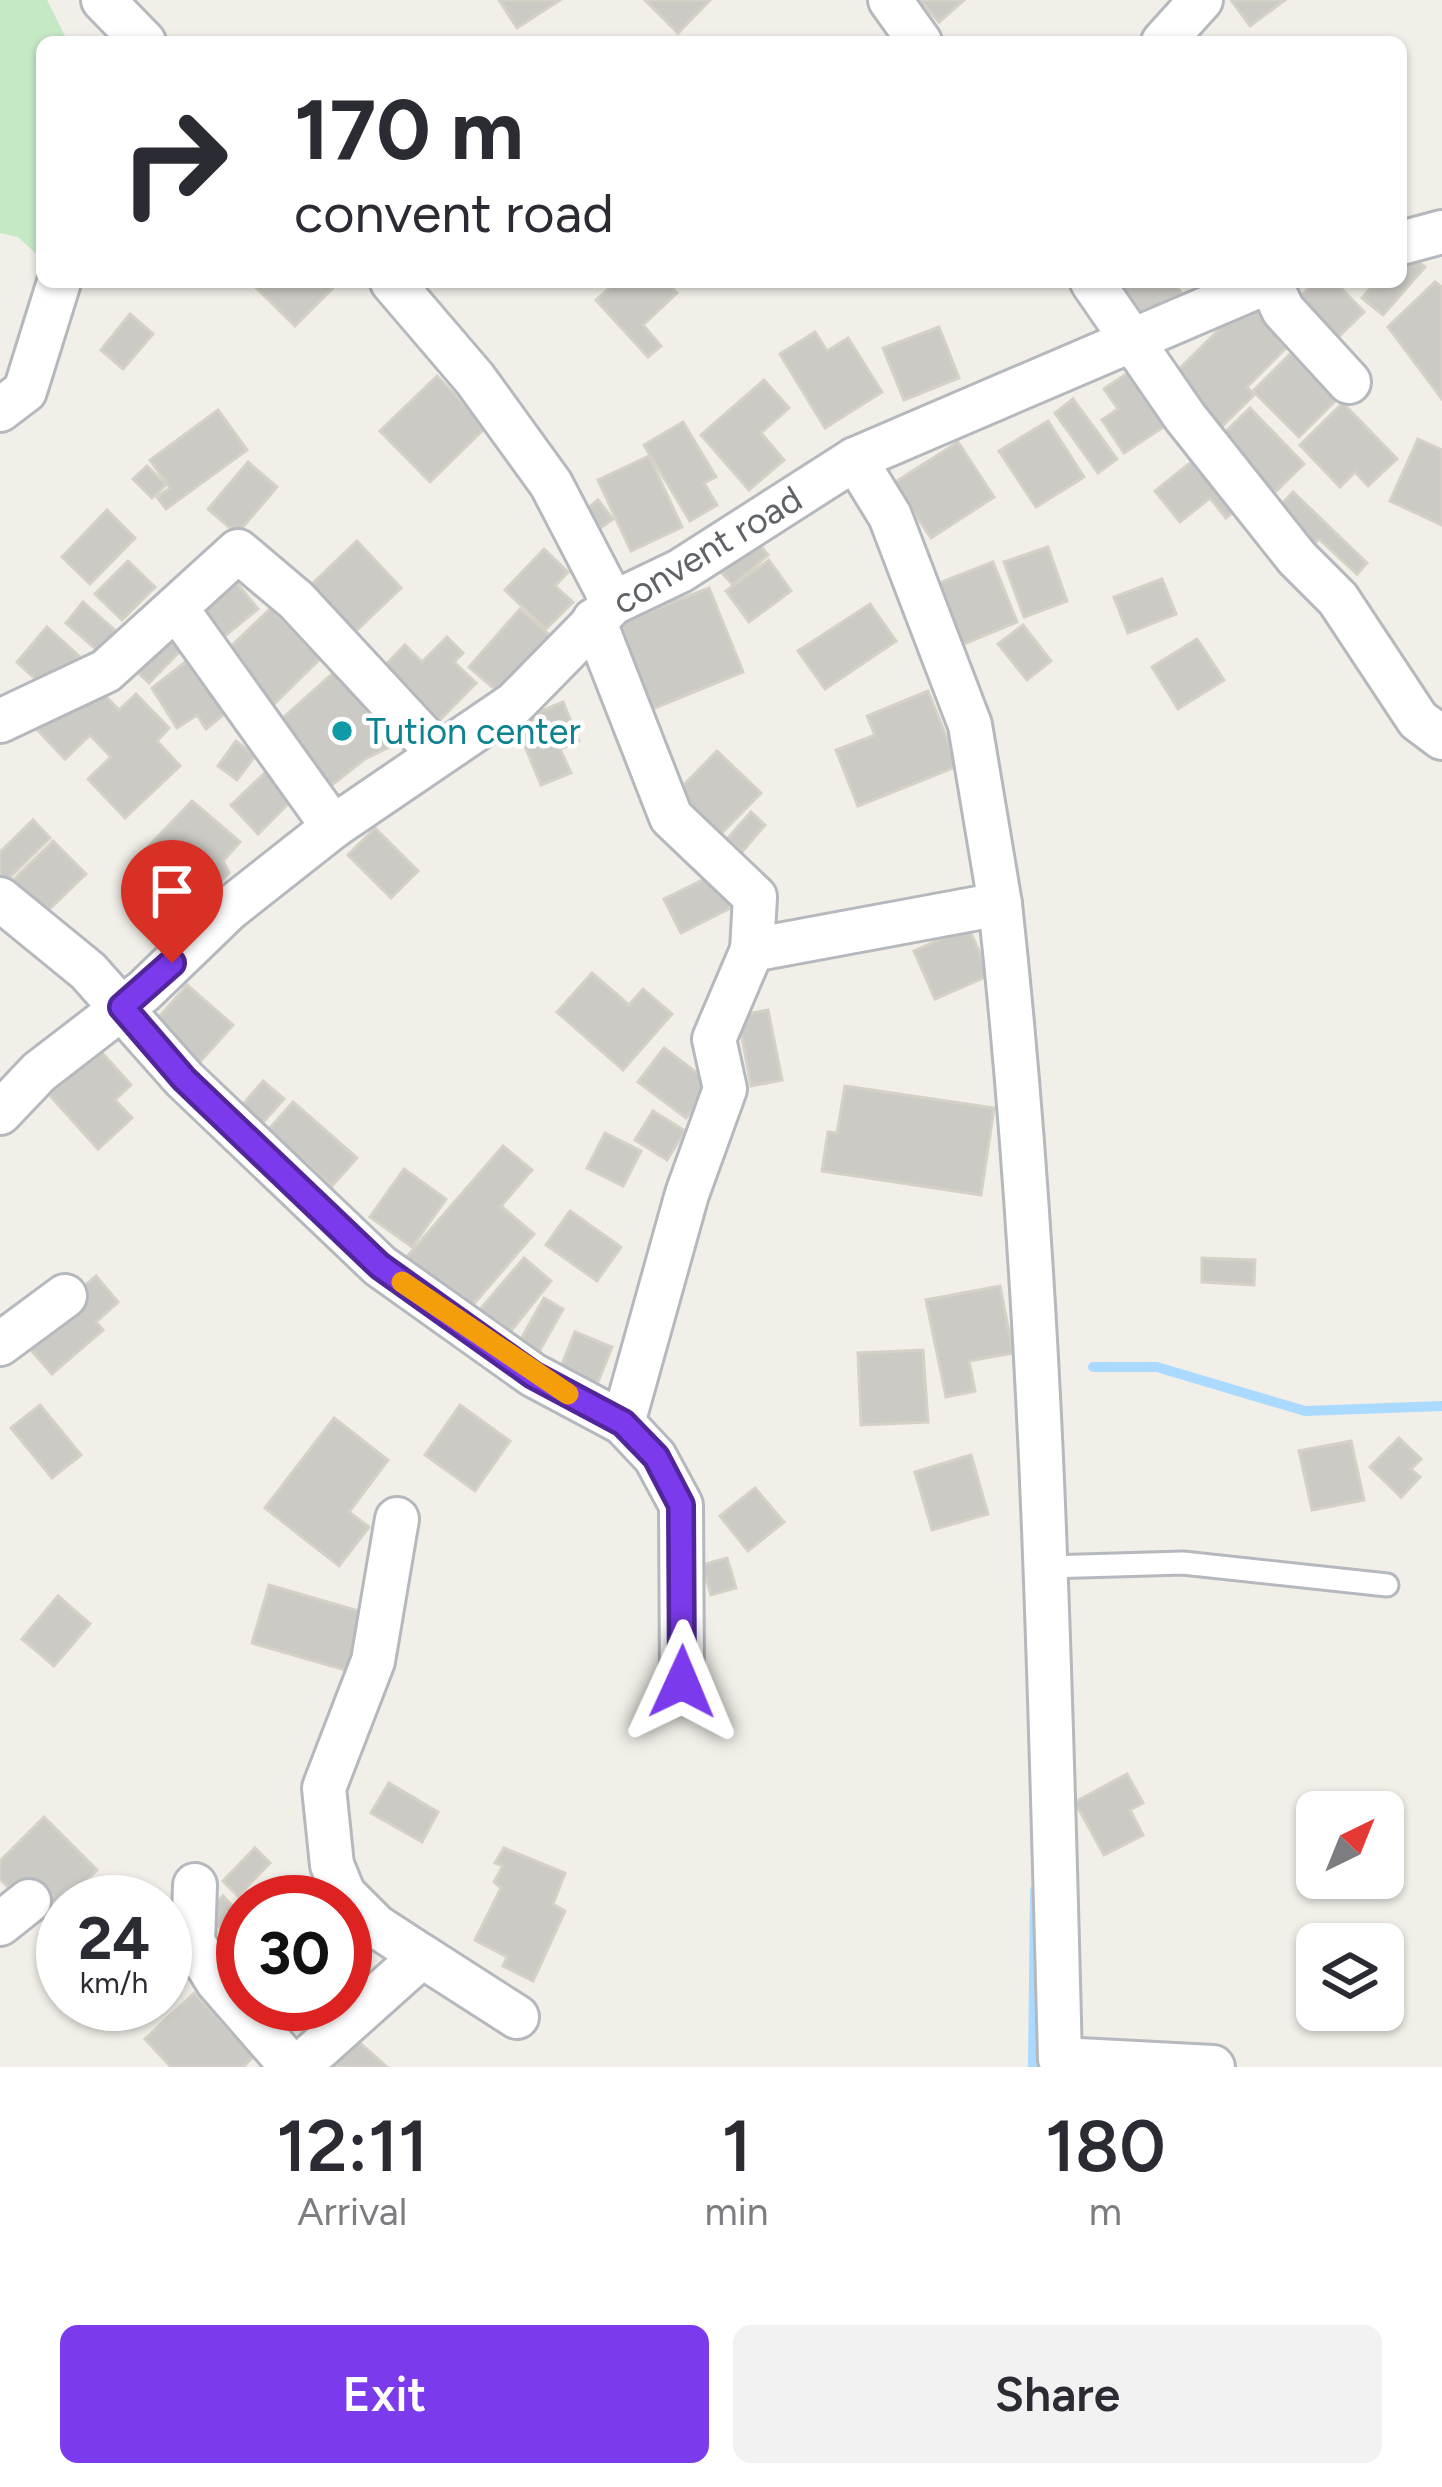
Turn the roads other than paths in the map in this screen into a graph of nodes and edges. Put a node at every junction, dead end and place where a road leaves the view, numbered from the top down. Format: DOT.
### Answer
graph roads {
  1 [pos="103,0"];
  2 [pos="890,0"];
  3 [pos="1202,0"];
  4 [pos="135,36"];
  5 [pos="916,36"];
  6 [pos="1168,36"];
  7 [pos="1442,232"];
  8 [pos="1407,241"];
  9 [pos="57,288"];
  10 [pos="397,288"];
  11 [pos="1096,288"];
  12 [pos="1255,288"];
  13 [pos="1272,288"];
  14 [pos="1132,339"];
  15 [pos="1349,382"];
  16 [pos="0,410"];
  17 [pos="855,459"];
  18 [pos="177,609"];
  19 [pos="603,612"];
  20 [pos="0,721"];
  21 [pos="1442,738"];
  22 [pos="438,753"];
  23 [pos="333,826"];
  24 [pos="0,899"];
  25 [pos="1000,904"];
  26 [pos="752,950"];
  27 [pos="122,1007"];
  28 [pos="0,1113"];
  29 [pos="65,1296"];
  30 [pos="0,1344"];
  31 [pos="623,1423"];
  32 [pos="397,1519"];
  33 [pos="1047,1567"];
  34 [pos="1388,1585"];
  35 [pos="682,1682"];
  36 [pos="195,1886"];
  37 [pos="422,1956"];
  38 [pos="517,2017"];
  39 [pos="1056,2063"];
  40 [pos="295,2067"];
  41 [pos="1213,2067"];
  1 -- 4 [label="street"];
  2 -- 5 [label="street"];
  3 -- 6 [label="street"];
  7 -- 8 [label="street"];
  9 -- 16 [label="street"];
  10 -- 19 [label="street"];
  11 -- 14 [label="street"];
  12 -- 14 [label="street, convent road"];
  13 -- 15 [label="street"];
  14 -- 17 [label="street, convent road"];
  14 -- 21 [label="street"];
  17 -- 19 [label="street, convent road"];
  17 -- 25 [label="street"];
  18 -- 20 [label="street"];
  18 -- 22 [label="street"];
  18 -- 23 [label="street"];
  19 -- 22 [label="street, convent road"];
  19 -- 26 [label="street"];
  22 -- 23 [label="street, convent road"];
  23 -- 27 [label="street, convent road"];
  24 -- 27 [label="street"];
  25 -- 26 [label="street"];
  25 -- 33 [label="street"];
  26 -- 31 [label="street"];
  27 -- 28 [label="street, convent road"];
  27 -- 31 [label="street"];
  29 -- 30 [label="street"];
  31 -- 35 [label="street"];
  32 -- 37 [label="street"];
  33 -- 34 [label="lane"];
  33 -- 39 [label="street"];
  36 -- 40 [label="street"];
  37 -- 38 [label="street"];
  37 -- 40 [label="street"];
  39 -- 41 [label="street"];
}
